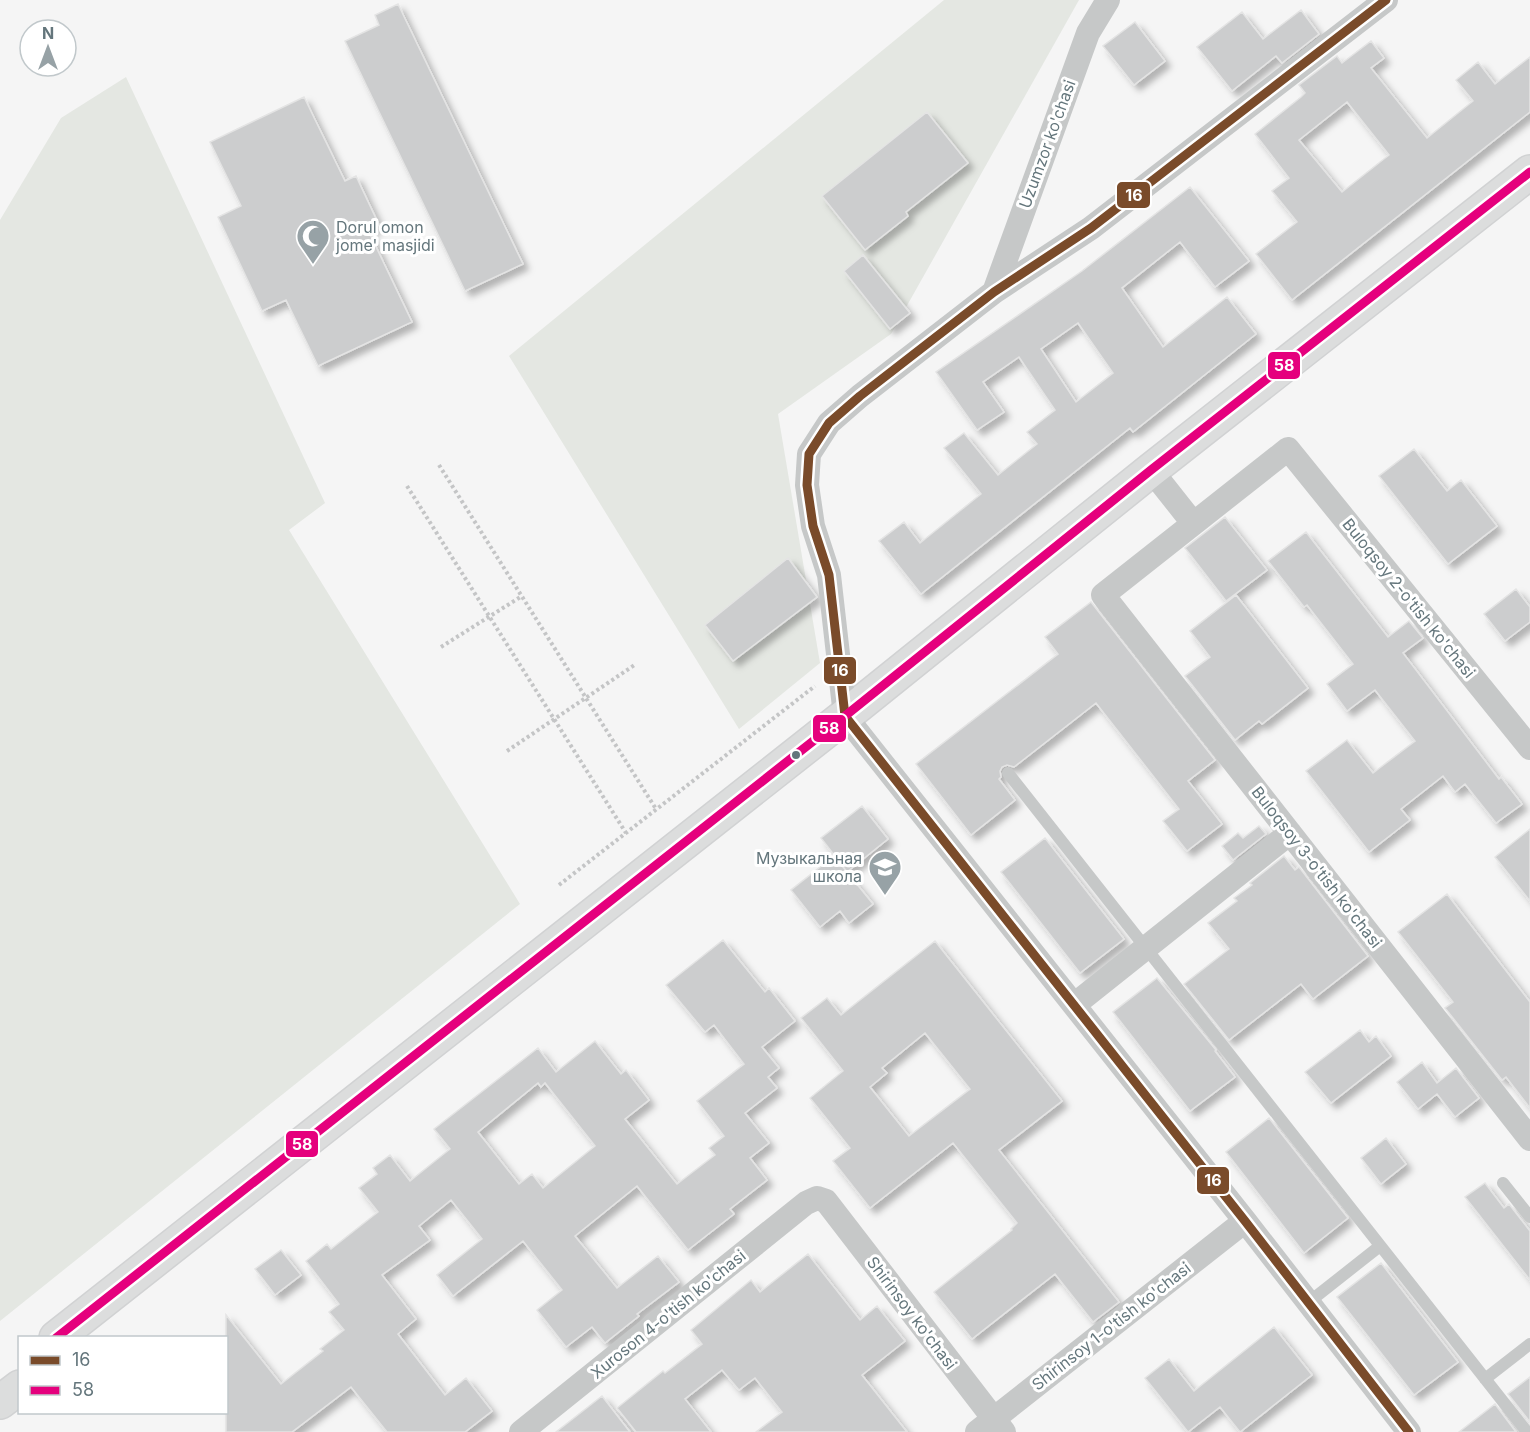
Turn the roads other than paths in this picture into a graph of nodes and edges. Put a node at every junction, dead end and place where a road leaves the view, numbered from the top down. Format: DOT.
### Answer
graph roads {
  1 [pos="1108,0"];
  2 [pos="1386,0"];
  3 [pos="1530,172"];
  4 [pos="1530,187"];
  5 [pos="994,292"];
  6 [pos="1155,474"];
  7 [pos="1193,523"];
  8 [pos="848,721"];
  9 [pos="1530,748"];
  10 [pos="1008,773"];
  11 [pos="1290,833"];
  12 [pos="1146,949"];
  13 [pos="1074,1005"];
  14 [pos="1530,1139"];
  15 [pos="1503,1183"];
  16 [pos="817,1198"];
  17 [pos="1530,1217"];
  18 [pos="1245,1221"];
  19 [pos="1380,1246"];
  20 [pos="1309,1302"];
  21 [pos="59,1336"];
  22 [pos="84,1336"];
  23 [pos="1530,1344"];
  24 [pos="18,1368"];
  25 [pos="1485,1379"];
  26 [pos="0,1382"];
  27 [pos="18,1388"];
  28 [pos="0,1402"];
  29 [pos="992,1428"];
  30 [pos="521,1432"];
  31 [pos="1409,1432"];
  32 [pos="1527,1432"];
  1 -- 5 [label="street, Uzumzor ko'chasi"];
  2 -- 5 [label="street"];
  3 -- 6 [label="main road"];
  4 -- 6 [label="main road"];
  5 -- 8 [label="street"];
  6 -- 7 [label="street"];
  6 -- 8 [label="main road"];
  7 -- 9 [label="street, Buloqsoy 2-o'tish ko'chasi"];
  7 -- 11 [label="street, Buloqsoy 3-o'tish ko'chasi"];
  8 -- 13 [label="street"];
  8 -- 21 [label="main road"];
  8 -- 22 [label="main road"];
  10 -- 12 [label="lane"];
  11 -- 12 [label="street"];
  11 -- 14 [label="street, Buloqsoy 3-o'tish ko'chasi"];
  12 -- 13 [label="street"];
  12 -- 19 [label="lane"];
  13 -- 18 [label="street"];
  15 -- 17 [label="lane"];
  16 -- 29 [label="street, Shirinsoy ko'chasi"];
  16 -- 30 [label="street, Xuroson 4-o'tish ko'chasi"];
  18 -- 20 [label="street"];
  18 -- 29 [label="street, Shirinsoy 1-o'tish ko'chasi"];
  19 -- 20 [label="lane"];
  19 -- 25 [label="lane"];
  20 -- 31 [label="street"];
  23 -- 25 [label="lane"];
  24 -- 26 [label="main road"];
  25 -- 32 [label="lane"];
  27 -- 28 [label="main road"];
}
